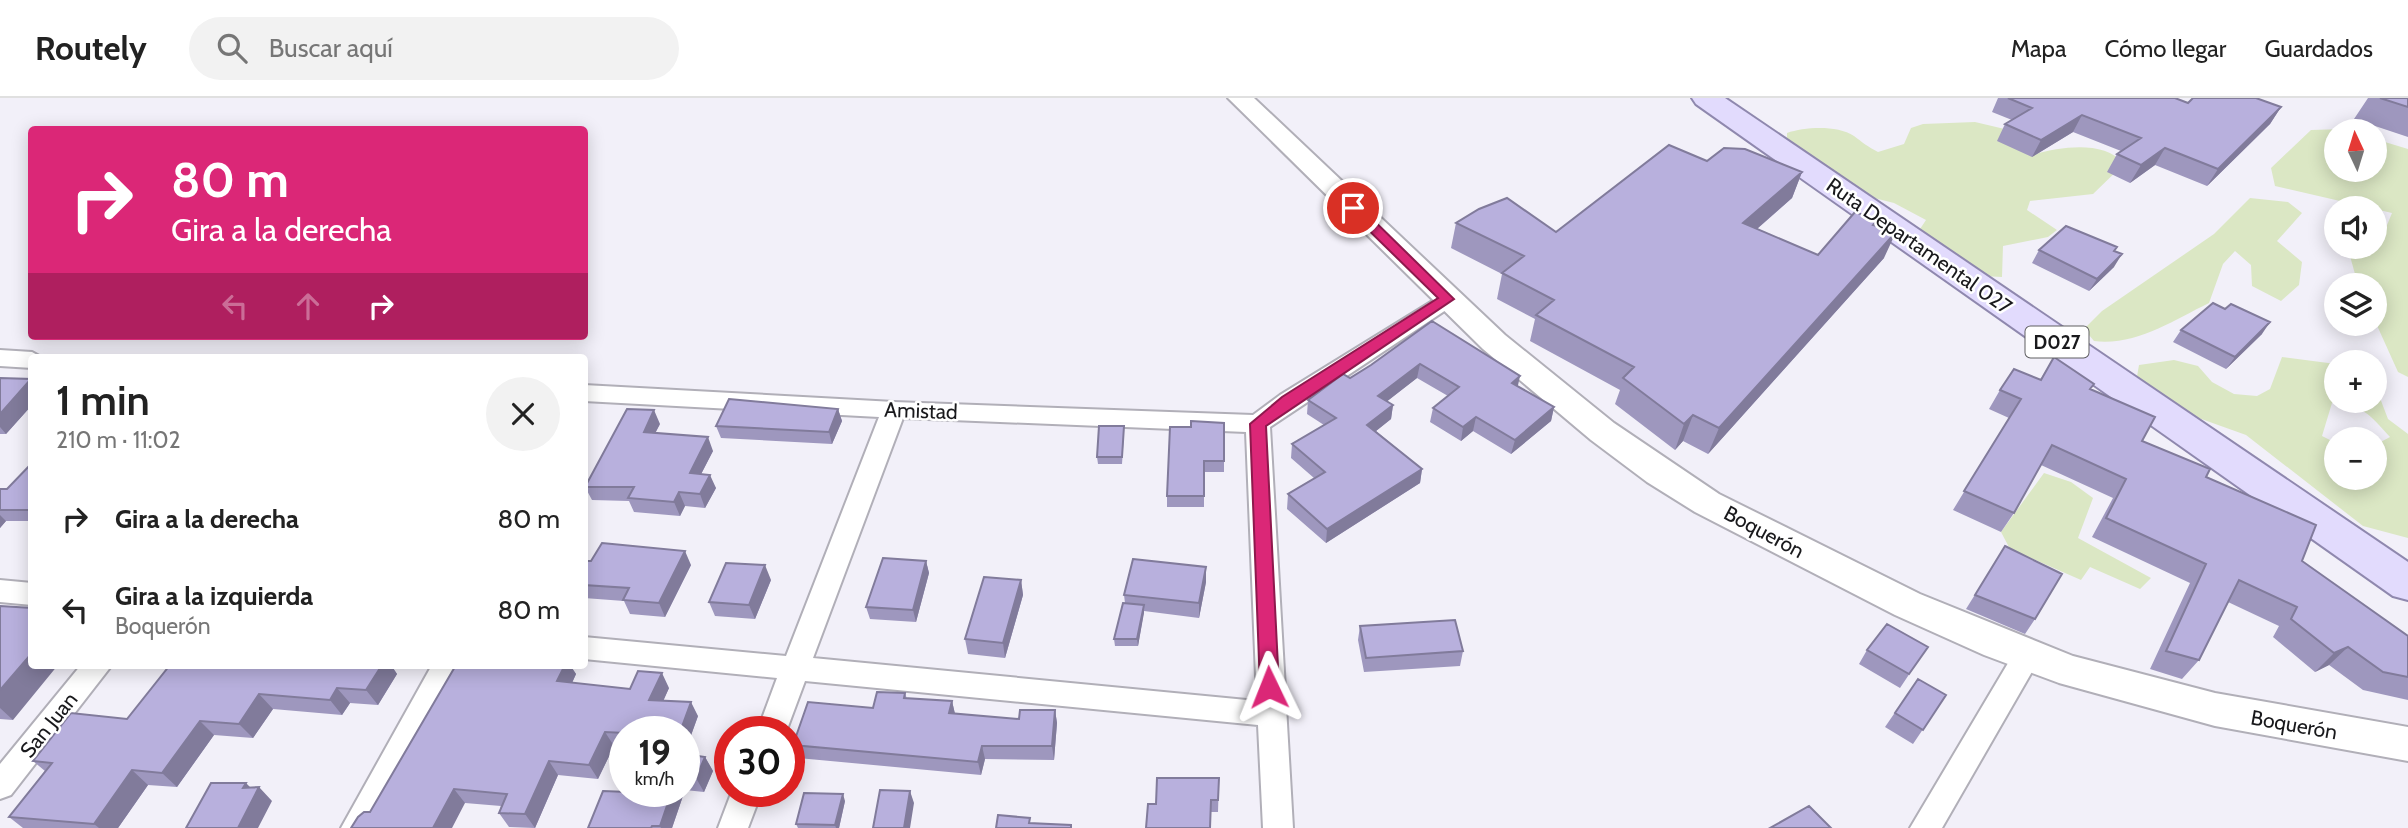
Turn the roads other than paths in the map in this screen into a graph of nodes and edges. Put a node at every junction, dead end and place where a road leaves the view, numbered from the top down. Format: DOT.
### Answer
graph roads {
  1 [pos="1240,98"];
  2 [pos="1706,98"];
  3 [pos="1447,299"];
  4 [pos="0,358"];
  5 [pos="28,360"];
  6 [pos="588,393"];
  7 [pos="894,410"];
  8 [pos="1258,424"];
  9 [pos="2408,584"];
  10 [pos="0,591"];
  11 [pos="28,594"];
  12 [pos="588,648"];
  13 [pos="2026,656"];
  14 [pos="95,669"];
  15 [pos="445,669"];
  16 [pos="795,669"];
  17 [pos="1270,714"];
  18 [pos="777,716"];
  19 [pos="2408,744"];
  20 [pos="0,786"];
  21 [pos="741,807"];
  22 [pos="356,828"];
  23 [pos="733,828"];
  24 [pos="1278,828"];
  25 [pos="1925,828"];
  1 -- 3 [label="street, Boquerón"];
  2 -- 9 [label="main road, Ruta Departamental 027 / D027"];
  3 -- 8 [label="street"];
  3 -- 13 [label="street, Boquerón"];
  4 -- 5 [label="street"];
  6 -- 7 [label="street, Amistad"];
  7 -- 8 [label="street, Amistad"];
  7 -- 16 [label="street"];
  8 -- 17 [label="street"];
  10 -- 11 [label="street"];
  12 -- 16 [label="street"];
  13 -- 19 [label="street, Boquerón"];
  13 -- 25 [label="street"];
  14 -- 20 [label="street, San Juan"];
  15 -- 22 [label="street"];
  16 -- 17 [label="street"];
  16 -- 18 [label="street"];
  17 -- 24 [label="street"];
  21 -- 23 [label="street"];
}
